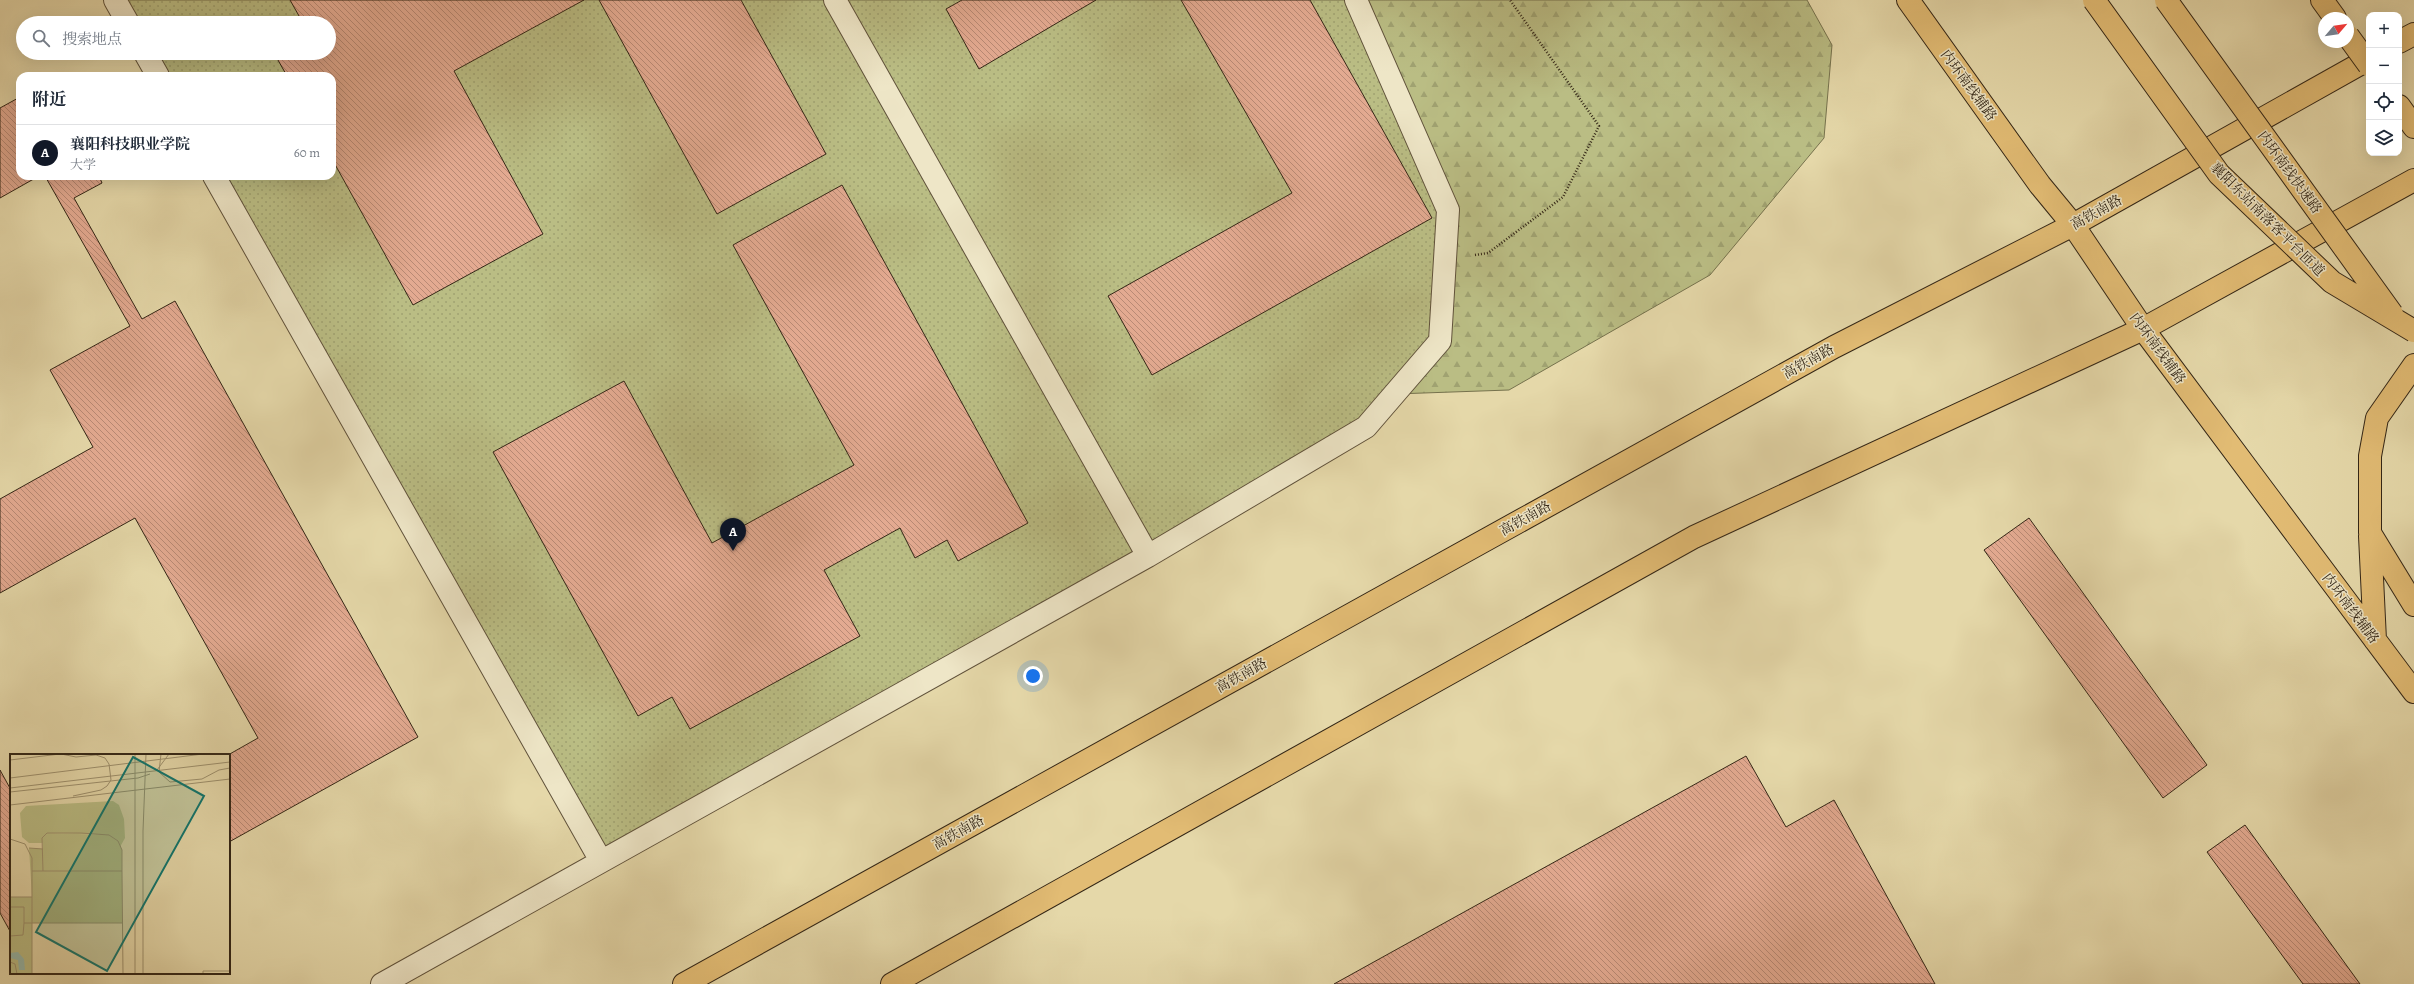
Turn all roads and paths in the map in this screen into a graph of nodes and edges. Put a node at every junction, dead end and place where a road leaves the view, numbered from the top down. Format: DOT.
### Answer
graph roads {
  1 [pos="115,0"];
  2 [pos="835,0"];
  3 [pos="1356,0"];
  4 [pos="1510,0"];
  5 [pos="1908,0"];
  6 [pos="2094,0"];
  7 [pos="2166,0"];
  8 [pos="2322,0"];
  9 [pos="2331,12"];
  10 [pos="124,16"];
  11 [pos="2414,34"];
  12 [pos="2402,40"];
  13 [pos="2354,44"];
  14 [pos="149,60"];
  15 [pos="2366,61"];
  16 [pos="2366,61"];
  17 [pos="156,72"];
  18 [pos="2402,110"];
  19 [pos="2414,127"];
  20 [pos="216,180"];
  21 [pos="2414,180"];
  22 [pos="2073,225"];
  23 [pos="1446,260"];
  24 [pos="2143,329"];
  25 [pos="2414,331"];
  26 [pos="2414,343"];
  27 [pos="2414,365"];
  28 [pos="2370,533"];
  29 [pos="1148,556"];
  30 [pos="2414,605"];
  31 [pos="2375,640"];
  32 [pos="2414,692"];
  33 [pos="601,861"];
  34 [pos="382,984"];
  35 [pos="684,984"];
  36 [pos="892,984"];
  1 -- 10 [label="lane"];
  2 -- 29 [label="lane"];
  3 -- 23 [label="lane"];
  4 -- 23 [label="path"];
  5 -- 22 [label="main road, 内环南线辅路"];
  6 -- 25 [label="main road, 襄阳东站南落客平台匝道, bridge"];
  7 -- 26 [label="main road, 内环南线快速路, bridge"];
  8 -- 9 [label="main road"];
  11 -- 12 [label="main road"];
  13 -- 16 [label="main road, bridge"];
  14 -- 17 [label="lane"];
  15 -- 22 [label="main road, 高铁南路"];
  18 -- 19 [label="main road"];
  20 -- 33 [label="lane"];
  21 -- 24 [label="main road"];
  22 -- 24 [label="main road, 内环南线辅路"];
  22 -- 35 [label="main road, 高铁南路"];
  23 -- 29 [label="lane"];
  24 -- 31 [label="main road, 内环南线辅路"];
  24 -- 36 [label="main road"];
  27 -- 28 [label="main road"];
  28 -- 30 [label="main road"];
  28 -- 31 [label="main road"];
  29 -- 33 [label="lane"];
  31 -- 32 [label="main road, 内环南线辅路"];
  33 -- 34 [label="lane"];
}
